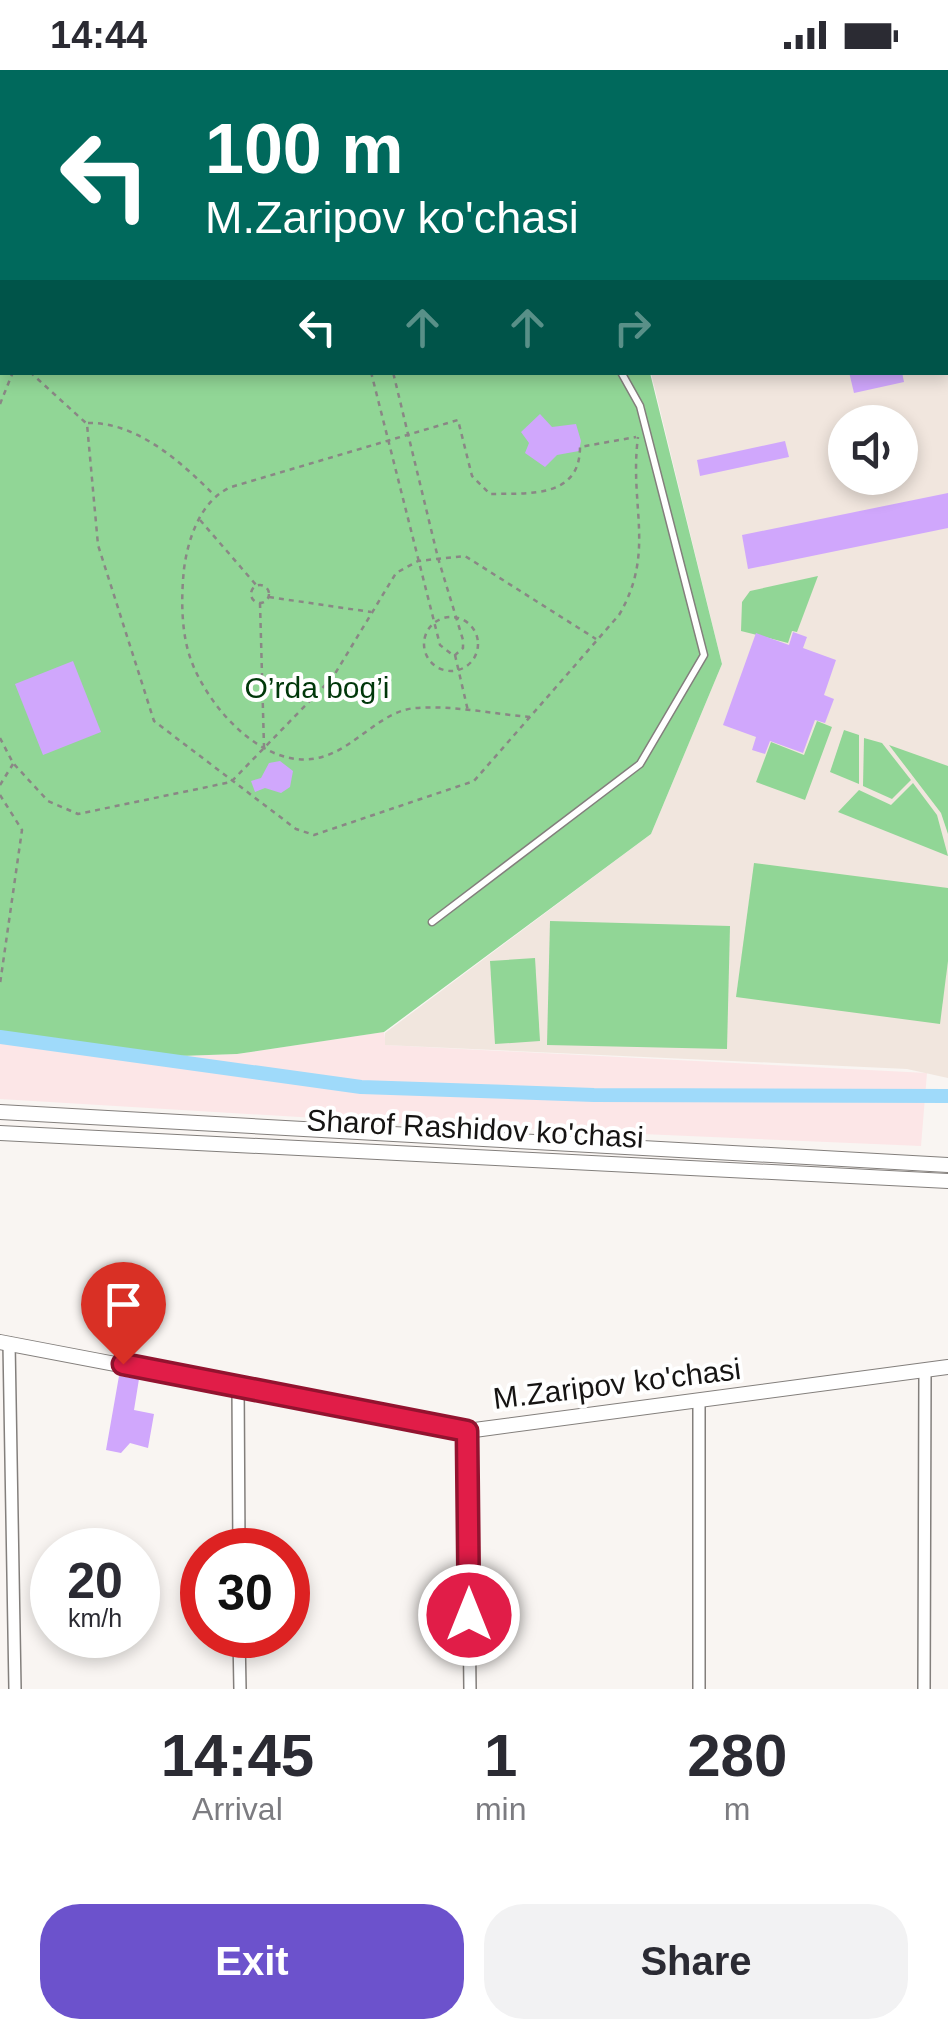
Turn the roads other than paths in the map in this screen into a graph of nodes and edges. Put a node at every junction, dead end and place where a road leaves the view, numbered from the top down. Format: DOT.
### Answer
graph roads {
  1 [pos="623,375"];
  2 [pos="432,922"];
  3 [pos="0,1112"];
  4 [pos="0,1133"];
  5 [pos="948,1165"];
  6 [pos="948,1181"];
  7 [pos="4,1343"];
  8 [pos="948,1367"];
  9 [pos="925,1370"];
  10 [pos="238,1384"];
  11 [pos="699,1401"];
  12 [pos="467,1431"];
  13 [pos="239,1528"];
  14 [pos="239,1658"];
  15 [pos="15,1689"];
  16 [pos="240,1689"];
  17 [pos="470,1689"];
  18 [pos="699,1689"];
  19 [pos="924,1689"];
  1 -- 2 [label="lane"];
  3 -- 5 [label="street"];
  4 -- 6 [label="street, Sharof Rashidov ko'chasi"];
  7 -- 10 [label="street, M.Zaripov ko'chasi"];
  7 -- 15 [label="street"];
  8 -- 9 [label="street, M.Zaripov ko'chasi"];
  9 -- 11 [label="street, M.Zaripov ko'chasi"];
  9 -- 19 [label="street"];
  10 -- 12 [label="street, M.Zaripov ko'chasi"];
  10 -- 13 [label="street"];
  11 -- 12 [label="street, M.Zaripov ko'chasi"];
  11 -- 18 [label="street"];
  12 -- 17 [label="street"];
  14 -- 16 [label="street"];
}
